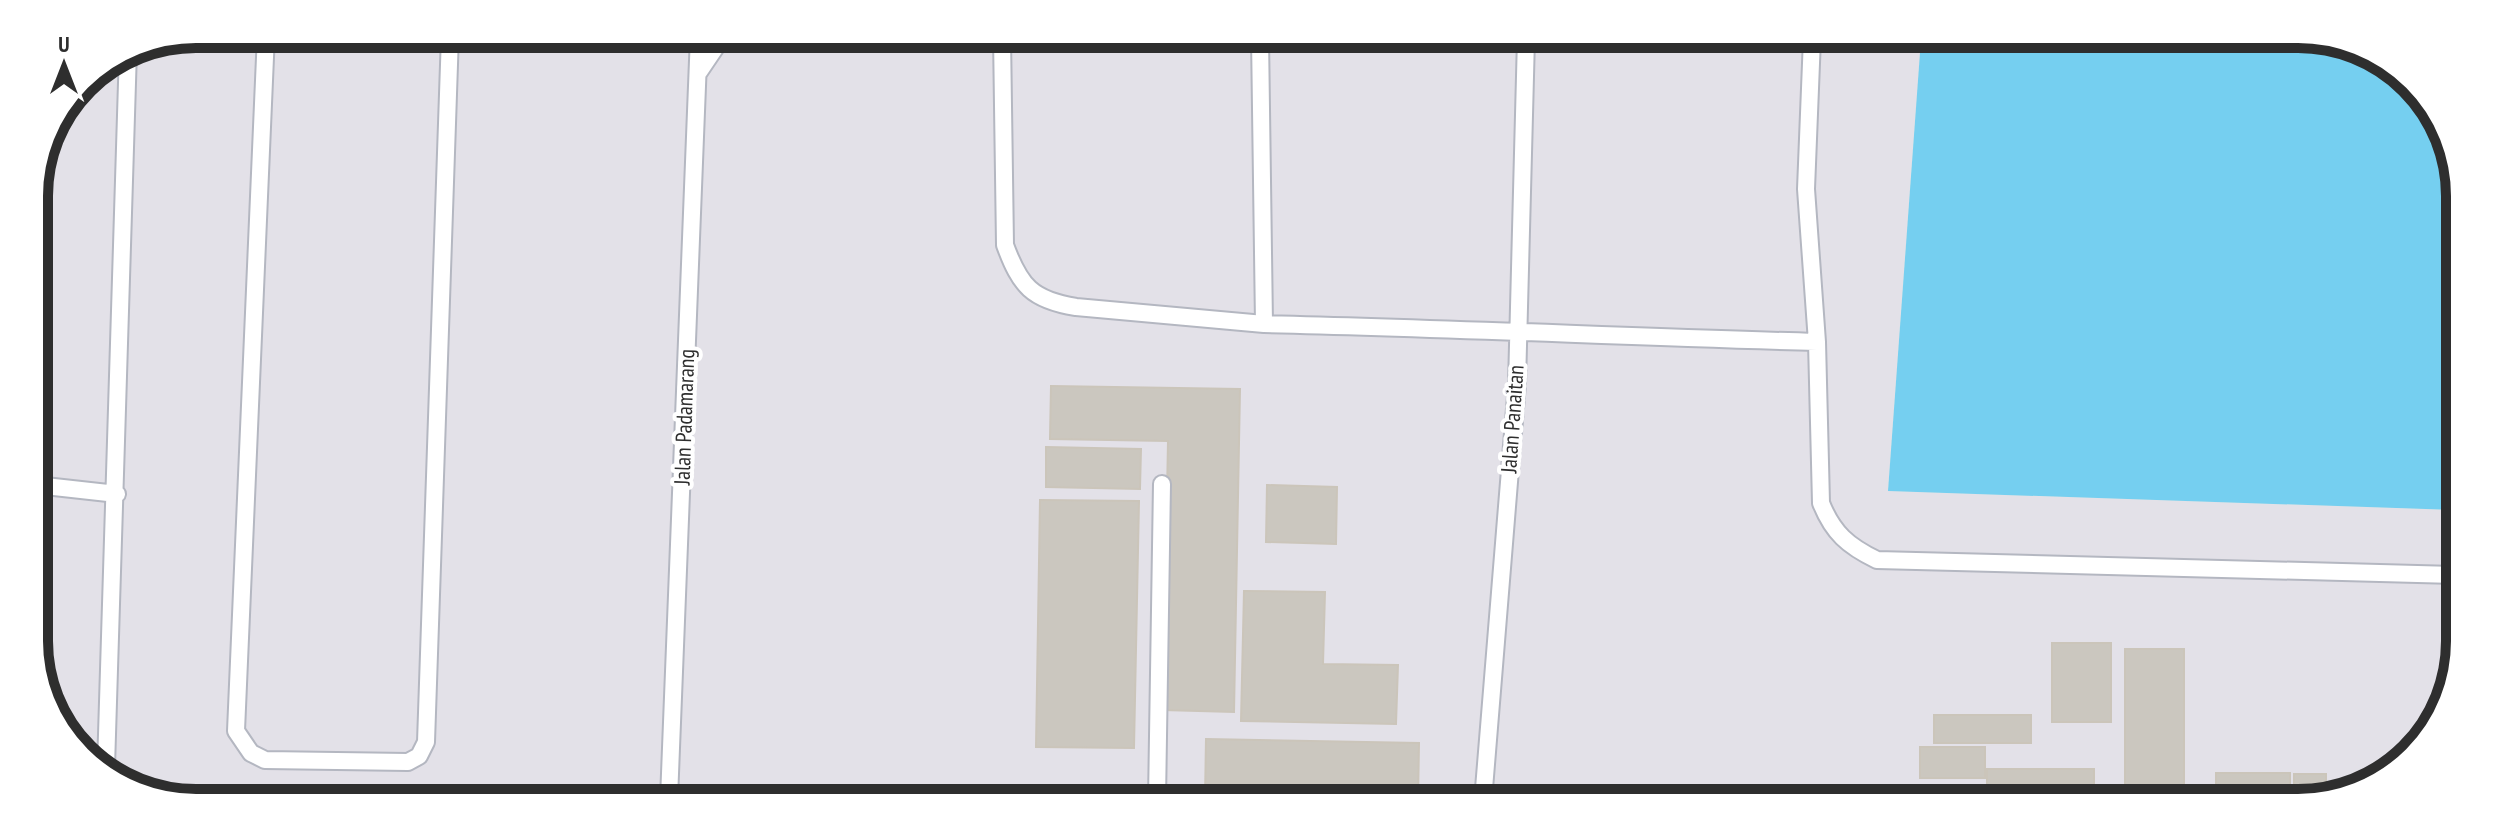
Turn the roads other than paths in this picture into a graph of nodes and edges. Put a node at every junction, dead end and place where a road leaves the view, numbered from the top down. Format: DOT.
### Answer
graph roads {
  1 [pos="265,48"];
  2 [pos="450,48"];
  3 [pos="699,48"];
  4 [pos="715,48"];
  5 [pos="1002,48"];
  6 [pos="1260,48"];
  7 [pos="1526,48"];
  8 [pos="1812,48"];
  9 [pos="128,65"];
  10 [pos="698,73"];
  11 [pos="1264,324"];
  12 [pos="1517,329"];
  13 [pos="1817,342"];
  14 [pos="1162,484"];
  15 [pos="48,486"];
  16 [pos="117,494"];
  17 [pos="2446,575"];
  18 [pos="106,758"];
  19 [pos="669,789"];
  20 [pos="1157,789"];
  21 [pos="1484,789"];
  1 -- 2 [label="lane"];
  3 -- 10 [label="lane, Jalan Padamarang"];
  4 -- 10 [label="lane"];
  5 -- 11 [label="lane"];
  6 -- 11 [label="lane"];
  7 -- 12 [label="lane, Jalan Panaitan"];
  8 -- 13 [label="lane"];
  9 -- 16 [label="lane"];
  10 -- 19 [label="lane, Jalan Padamarang"];
  11 -- 12 [label="lane"];
  12 -- 13 [label="lane"];
  12 -- 21 [label="lane, Jalan Panaitan"];
  13 -- 17 [label="lane"];
  14 -- 20 [label="lane"];
  15 -- 16 [label="lane"];
  16 -- 18 [label="lane"];
}
